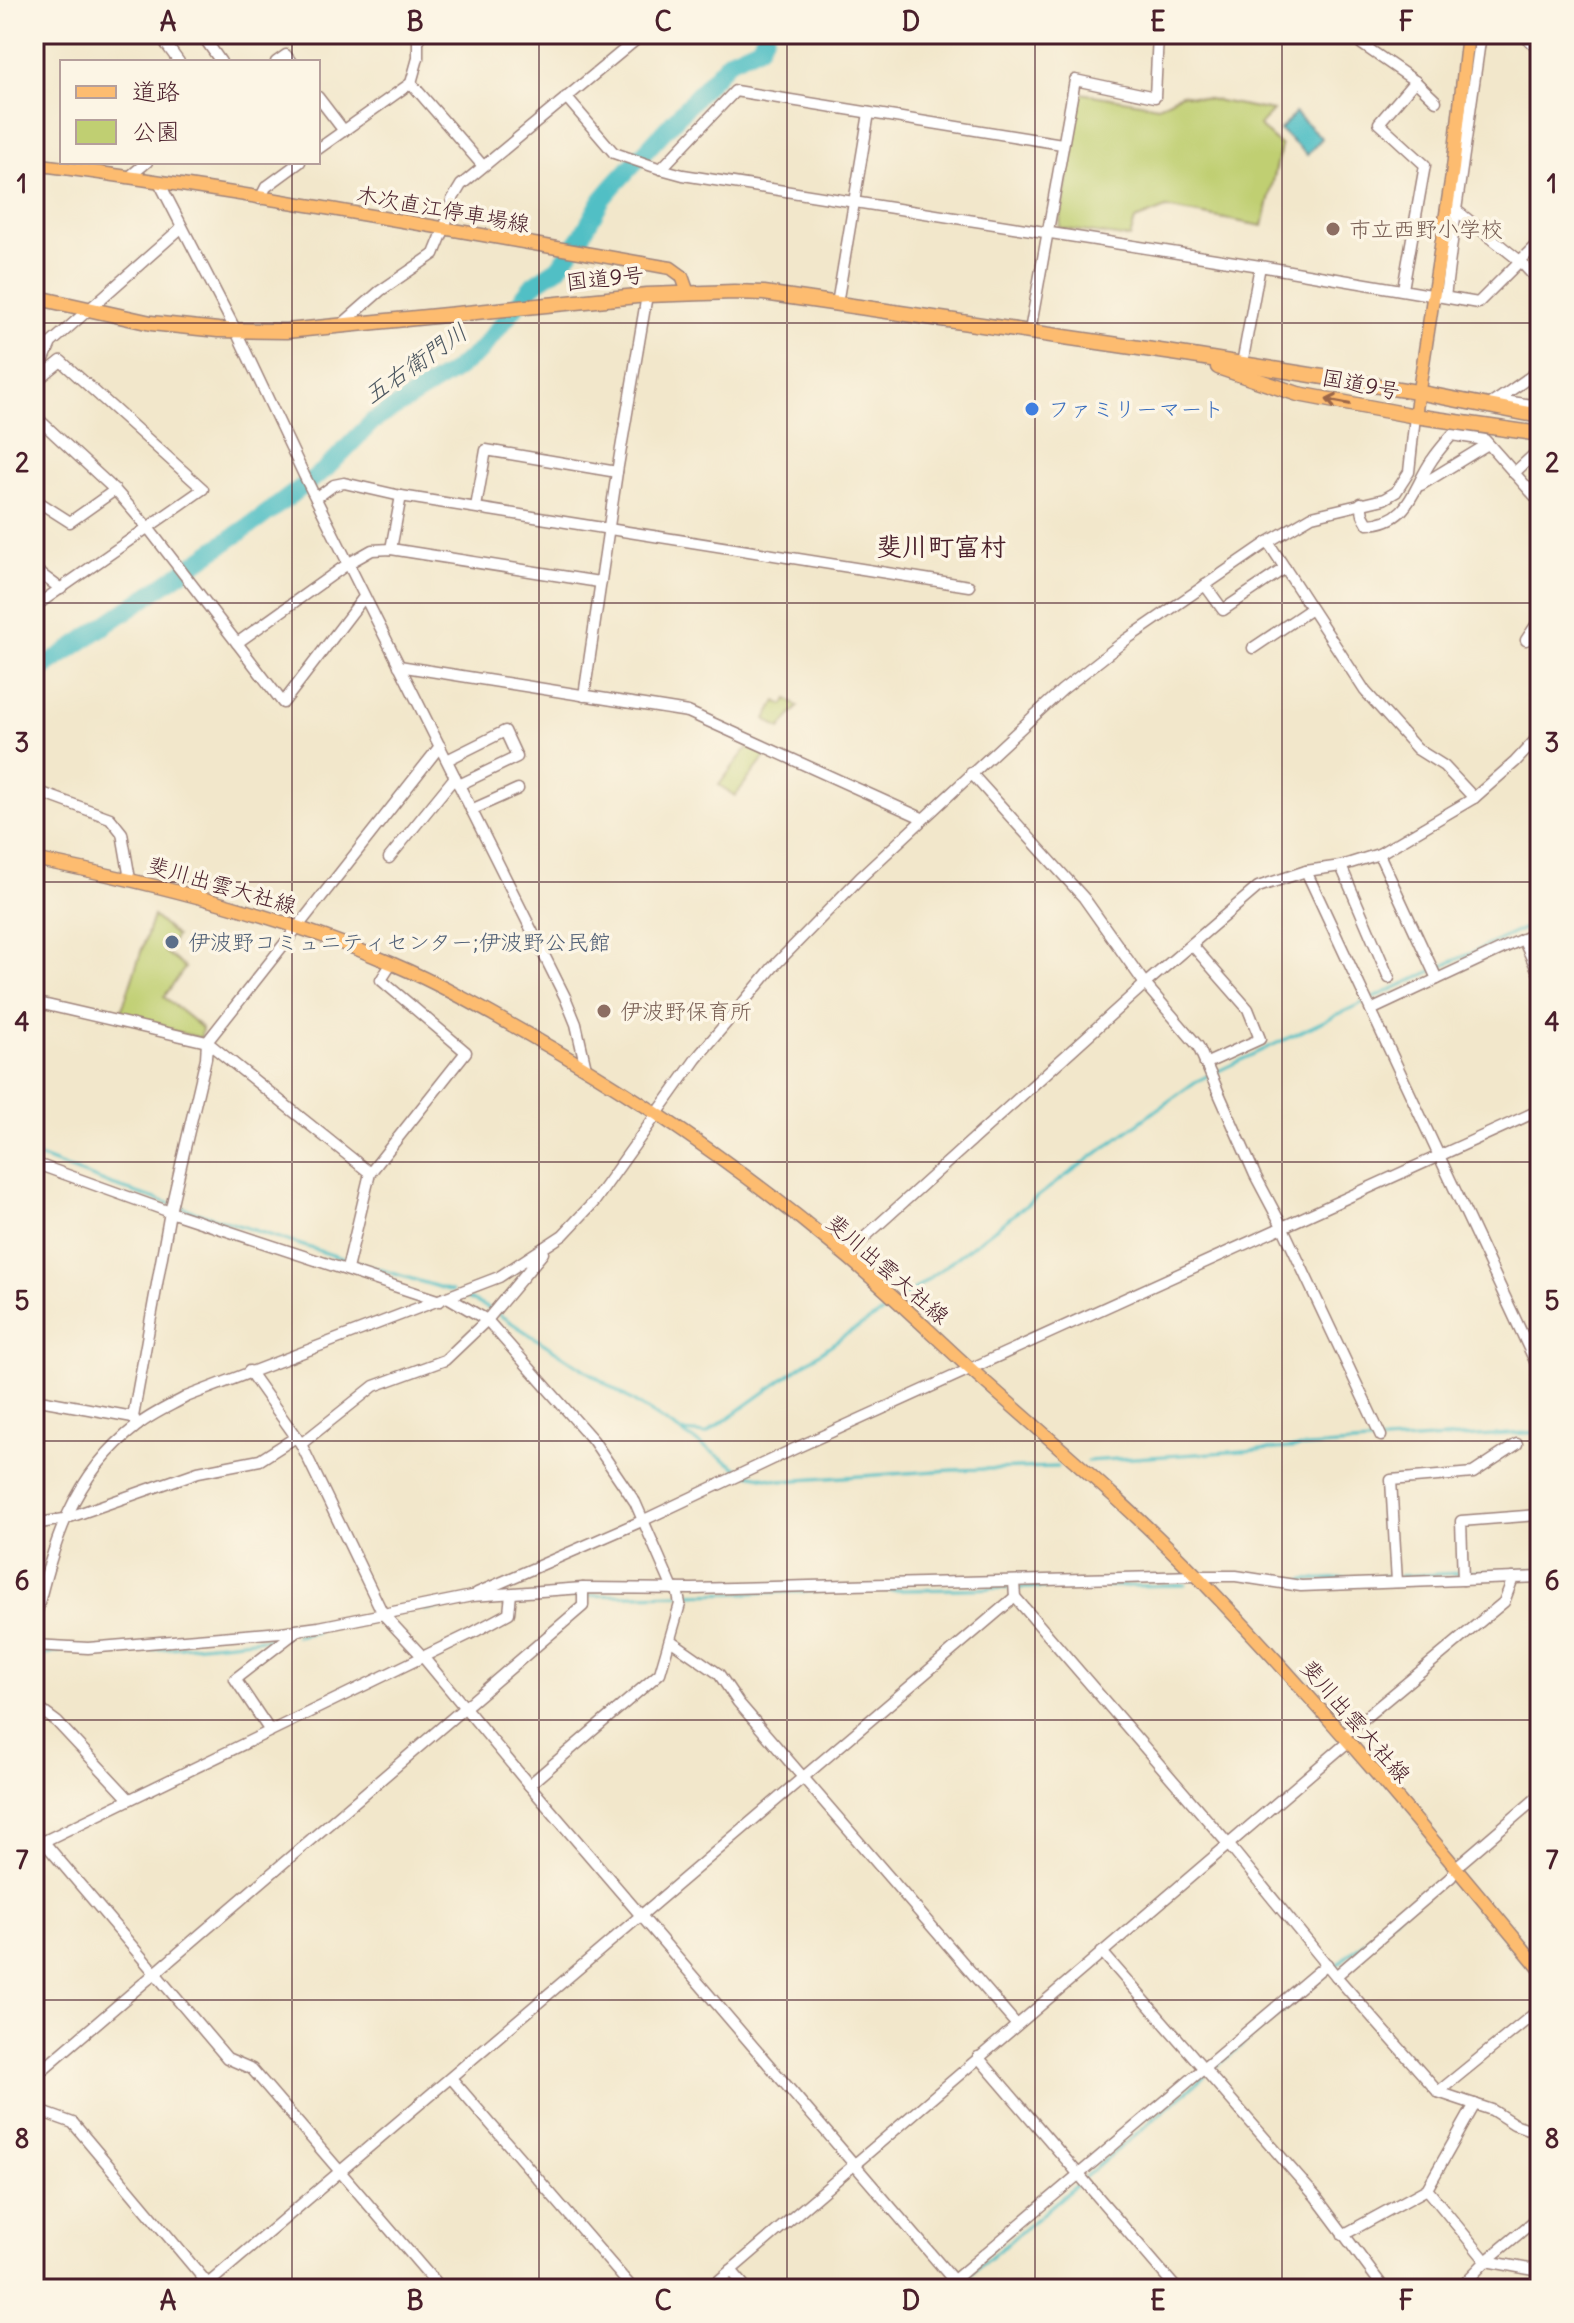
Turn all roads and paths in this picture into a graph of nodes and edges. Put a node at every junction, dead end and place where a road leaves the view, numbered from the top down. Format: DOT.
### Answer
graph roads {
  1 [pos="418,34"];
  2 [pos="643,34"];
  3 [pos="1158,34"];
  4 [pos="1347,34"];
  5 [pos="1468,34"];
  6 [pos="1481,34"];
  7 [pos="1523,34"];
  8 [pos="207,42"];
  9 [pos="166,44"];
  10 [pos="1540,50"];
  11 [pos="178,60"];
  12 [pos="220,60"];
  13 [pos="1415,81"];
  14 [pos="411,83"];
  15 [pos="566,97"];
  16 [pos="320,100"];
  17 [pos="1436,101"];
  18 [pos="869,113"];
  19 [pos="344,131"];
  20 [pos="1062,144"];
  21 [pos="320,148"];
  22 [pos="34,164"];
  23 [pos="145,164"];
  24 [pos="297,164"];
  25 [pos="483,166"];
  26 [pos="661,169"];
  27 [pos="129,177"];
  28 [pos="159,182"];
  29 [pos="260,199"];
  30 [pos="856,202"];
  31 [pos="1456,210"];
  32 [pos="445,227"];
  33 [pos="181,228"];
  34 [pos="1046,231"];
  35 [pos="1540,241"];
  36 [pos="1520,261"];
  37 [pos="1260,266"];
  38 [pos="1540,283"];
  39 [pos="1403,289"];
  40 [pos="688,293"];
  41 [pos="647,295"];
  42 [pos="1439,296"];
  43 [pos="34,297"];
  44 [pos="837,304"];
  45 [pos="89,310"];
  46 [pos="339,327"];
  47 [pos="235,329"];
  48 [pos="1030,331"];
  49 [pos="1180,354"];
  50 [pos="1242,364"];
  51 [pos="1540,370"];
  52 [pos="34,382"];
  53 [pos="1417,392"];
  54 [pos="1491,403"];
  55 [pos="1540,406"];
  56 [pos="34,415"];
  57 [pos="1415,416"];
  58 [pos="1540,416"];
  59 [pos="1540,434"];
  60 [pos="1488,444"];
  61 [pos="1540,449"];
  62 [pos="617,472"];
  63 [pos="1514,473"];
  64 [pos="1419,486"];
  65 [pos="115,490"];
  66 [pos="316,496"];
  67 [pos="401,496"];
  68 [pos="34,499"];
  69 [pos="1540,502"];
  70 [pos="1361,503"];
  71 [pos="476,507"];
  72 [pos="608,528"];
  73 [pos="149,529"];
  74 [pos="1268,542"];
  75 [pos="391,549"];
  76 [pos="349,563"];
  77 [pos="1285,568"];
  78 [pos="34,569"];
  79 [pos="599,582"];
  80 [pos="1205,585"];
  81 [pos="969,586"];
  82 [pos="61,589"];
  83 [pos="364,597"];
  84 [pos="34,607"];
  85 [pos="1311,609"];
  86 [pos="1540,619"];
  87 [pos="1526,640"];
  88 [pos="237,643"];
  89 [pos="1253,648"];
  90 [pos="399,666"];
  91 [pos="584,696"];
  92 [pos="1540,735"];
  93 [pos="440,746"];
  94 [pos="447,760"];
  95 [pos="971,773"];
  96 [pos="457,781"];
  97 [pos="518,789"];
  98 [pos="34,790"];
  99 [pos="1474,798"];
  100 [pos="471,810"];
  101 [pos="922,818"];
  102 [pos="1379,854"];
  103 [pos="389,858"];
  104 [pos="34,859"];
  105 [pos="1341,866"];
  106 [pos="1306,871"];
  107 [pos="130,879"];
  108 [pos="295,927"];
  109 [pos="1540,931"];
  110 [pos="1523,939"];
  111 [pos="1192,945"];
  112 [pos="392,963"];
  113 [pos="1540,976"];
  114 [pos="1389,978"];
  115 [pos="1437,979"];
  116 [pos="1145,984"];
  117 [pos="34,1002"];
  118 [pos="1371,1010"];
  119 [pos="207,1042"];
  120 [pos="1205,1064"];
  121 [pos="586,1068"];
  122 [pos="1540,1110"];
  123 [pos="656,1113"];
  124 [pos="1440,1155"];
  125 [pos="34,1163"];
  126 [pos="370,1173"];
  127 [pos="170,1212"];
  128 [pos="1283,1228"];
  129 [pos="549,1245"];
  130 [pos="845,1255"];
  131 [pos="347,1269"];
  132 [pos="444,1300"];
  133 [pos="487,1320"];
  134 [pos="972,1369"];
  135 [pos="249,1371"];
  136 [pos="1540,1372"];
  137 [pos="34,1399"];
  138 [pos="136,1421"];
  139 [pos="1381,1436"];
  140 [pos="298,1441"];
  141 [pos="1517,1444"];
  142 [pos="1538,1515"];
  143 [pos="64,1519"];
  144 [pos="644,1520"];
  145 [pos="34,1524"];
  146 [pos="1197,1576"];
  147 [pos="1540,1577"];
  148 [pos="1513,1578"];
  149 [pos="1463,1580"];
  150 [pos="1014,1582"];
  151 [pos="1397,1582"];
  152 [pos="583,1588"];
  153 [pos="675,1589"];
  154 [pos="511,1594"];
  155 [pos="472,1596"];
  156 [pos="1015,1597"];
  157 [pos="383,1614"];
  158 [pos="34,1623"];
  159 [pos="298,1630"];
  160 [pos="670,1640"];
  161 [pos="34,1645"];
  162 [pos="423,1657"];
  163 [pos="34,1705"];
  164 [pos="465,1707"];
  165 [pos="270,1731"];
  166 [pos="1345,1739"];
  167 [pos="803,1777"];
  168 [pos="529,1785"];
  169 [pos="1540,1795"];
  170 [pos="129,1799"];
  171 [pos="38,1844"];
  172 [pos="1228,1844"];
  173 [pos="1456,1867"];
  174 [pos="642,1915"];
  175 [pos="1102,1952"];
  176 [pos="1327,1964"];
  177 [pos="1540,1969"];
  178 [pos="153,1973"];
  179 [pos="1336,1976"];
  180 [pos="1540,2009"];
  181 [pos="1016,2024"];
  182 [pos="978,2057"];
  183 [pos="1203,2068"];
  184 [pos="34,2077"];
  185 [pos="451,2078"];
  186 [pos="1438,2092"];
  187 [pos="1475,2104"];
  188 [pos="34,2109"];
  189 [pos="1540,2133"];
  190 [pos="854,2163"];
  191 [pos="340,2171"];
  192 [pos="1079,2174"];
  193 [pos="1427,2189"];
  194 [pos="1540,2216"];
  195 [pos="1343,2235"];
  196 [pos="1486,2261"];
  197 [pos="731,2270"];
  198 [pos="1540,2271"];
  199 [pos="957,2285"];
  200 [pos="205,2286"];
  201 [pos="441,2289"];
  202 [pos="633,2289"];
  203 [pos="709,2289"];
  204 [pos="747,2289"];
  205 [pos="1177,2289"];
  206 [pos="1399,2289"];
  207 [pos="1459,2289"];
  1 -- 14 [label="street"];
  2 -- 15 [label="street"];
  3 -- 20 [label="street"];
  4 -- 13 [label="street"];
  5 -- 42 [label="main road"];
  6 -- 31 [label="street"];
  7 -- 10 [label="street"];
  8 -- 12 [label="street"];
  9 -- 11 [label="street"];
  13 -- 17 [label="street"];
  13 -- 39 [label="street"];
  14 -- 19 [label="street"];
  14 -- 25 [label="street"];
  15 -- 25 [label="street"];
  15 -- 26 [label="street"];
  16 -- 19 [label="street"];
  18 -- 20 [label="street"];
  18 -- 26 [label="street"];
  18 -- 30 [label="street"];
  19 -- 21 [label="street"];
  20 -- 34 [label="street"];
  22 -- 27 [label="main road, 木次直江停車場線"];
  23 -- 27 [label="street"];
  24 -- 29 [label="street"];
  25 -- 32 [label="street"];
  26 -- 30 [label="street"];
  27 -- 28 [label="main road, 木次直江停車場線"];
  28 -- 29 [label="main road, 木次直江停車場線"];
  28 -- 33 [label="street"];
  29 -- 32 [label="main road, 木次直江停車場線"];
  30 -- 34 [label="street"];
  30 -- 44 [label="street"];
  31 -- 36 [label="street"];
  31 -- 42 [label="street"];
  32 -- 40 [label="main road, 木次直江停車場線"];
  32 -- 46 [label="street"];
  33 -- 45 [label="street"];
  33 -- 47 [label="street"];
  34 -- 37 [label="street"];
  34 -- 48 [label="street"];
  35 -- 36 [label="street"];
  36 -- 38 [label="street"];
  36 -- 42 [label="street"];
  37 -- 39 [label="street"];
  37 -- 50 [label="street"];
  39 -- 42 [label="street"];
  40 -- 41 [label="highway, 国道9号"];
  40 -- 44 [label="highway, 国道9号"];
  41 -- 46 [label="highway, 国道9号"];
  41 -- 62 [label="street"];
  42 -- 53 [label="main road"];
  43 -- 45 [label="highway, 国道9号"];
  44 -- 48 [label="highway, 国道9号"];
  45 -- 47 [label="highway, 国道9号"];
  45 -- 52 [label="street"];
  46 -- 47 [label="highway, 国道9号"];
  47 -- 66 [label="street"];
  48 -- 49 [label="highway, 国道9号"];
  49 -- 50 [label="highway, 国道9号"];
  57 -- 49 [label="highway, 国道9号, one-way"];
  50 -- 53 [label="highway, 国道9号"];
  51 -- 54 [label="street"];
  52 -- 73 [label="street"];
  53 -- 54 [label="highway, 国道9号"];
  53 -- 57 [label="main road"];
  54 -- 55 [label="street"];
  54 -- 58 [label="highway, 国道9号"];
  56 -- 65 [label="street"];
  57 -- 59 [label="highway, 国道9号"];
  57 -- 70 [label="street"];
  60 -- 63 [label="street"];
  60 -- 64 [label="street"];
  60 -- 64 [label="street"];
  61 -- 63 [label="street"];
  62 -- 71 [label="street"];
  62 -- 72 [label="street"];
  63 -- 69 [label="street"];
  64 -- 70 [label="street"];
  65 -- 68 [label="street"];
  65 -- 73 [label="street"];
  66 -- 67 [label="street"];
  66 -- 76 [label="street"];
  67 -- 71 [label="street"];
  67 -- 75 [label="street"];
  70 -- 74 [label="street"];
  71 -- 72 [label="street"];
  72 -- 79 [label="street"];
  72 -- 81 [label="street"];
  73 -- 82 [label="street"];
  73 -- 88 [label="street"];
  74 -- 77 [label="street"];
  74 -- 80 [label="street"];
  75 -- 76 [label="street"];
  75 -- 79 [label="street"];
  76 -- 83 [label="street"];
  76 -- 88 [label="street"];
  77 -- 80 [label="street"];
  77 -- 85 [label="street"];
  78 -- 82 [label="street"];
  79 -- 91 [label="street"];
  80 -- 95 [label="street"];
  82 -- 84 [label="street"];
  83 -- 88 [label="street"];
  83 -- 90 [label="street"];
  85 -- 89 [label="street"];
  85 -- 99 [label="street"];
  86 -- 87 [label="street"];
  90 -- 91 [label="street"];
  90 -- 93 [label="street"];
  91 -- 101 [label="street"];
  92 -- 99 [label="street"];
  93 -- 94 [label="street"];
  93 -- 108 [label="street"];
  94 -- 96 [label="street"];
  94 -- 96 [label="street"];
  95 -- 101 [label="street"];
  95 -- 116 [label="street"];
  96 -- 100 [label="street"];
  96 -- 103 [label="street"];
  97 -- 100 [label="street"];
  98 -- 107 [label="street"];
  99 -- 102 [label="street"];
  100 -- 121 [label="street"];
  101 -- 123 [label="street"];
  102 -- 105 [label="street"];
  102 -- 115 [label="street"];
  104 -- 107 [label="main road, 斐川出雲大社線"];
  105 -- 106 [label="street"];
  105 -- 114 [label="street"];
  106 -- 111 [label="street"];
  106 -- 118 [label="street"];
  107 -- 108 [label="main road, 斐川出雲大社線"];
  108 -- 112 [label="main road, 斐川出雲大社線"];
  108 -- 119 [label="street"];
  109 -- 110 [label="street"];
  110 -- 113 [label="street"];
  110 -- 115 [label="street"];
  111 -- 116 [label="street"];
  111 -- 120 [label="street"];
  112 -- 121 [label="main road, 斐川出雲大社線"];
  112 -- 126 [label="street"];
  115 -- 118 [label="street"];
  116 -- 120 [label="street"];
  116 -- 130 [label="street"];
  117 -- 119 [label="street"];
  118 -- 124 [label="street"];
  119 -- 126 [label="street"];
  119 -- 127 [label="street"];
  120 -- 128 [label="street"];
  121 -- 123 [label="main road, 斐川出雲大社線"];
  122 -- 124 [label="street"];
  123 -- 129 [label="street"];
  123 -- 130 [label="main road, 斐川出雲大社線"];
  124 -- 128 [label="street"];
  124 -- 136 [label="street"];
  125 -- 127 [label="street"];
  126 -- 131 [label="street"];
  127 -- 131 [label="street"];
  127 -- 138 [label="street"];
  128 -- 134 [label="street"];
  128 -- 139 [label="street"];
  129 -- 132 [label="street"];
  129 -- 133 [label="street"];
  130 -- 134 [label="main road, 斐川出雲大社線"];
  131 -- 132 [label="street"];
  132 -- 133 [label="street"];
  132 -- 135 [label="street"];
  133 -- 140 [label="street"];
  133 -- 144 [label="street"];
  134 -- 144 [label="street"];
  134 -- 146 [label="main road, 斐川出雲大社線"];
  135 -- 138 [label="street"];
  135 -- 140 [label="street"];
  137 -- 138 [label="street"];
  138 -- 143 [label="street"];
  140 -- 143 [label="street"];
  140 -- 157 [label="street"];
  141 -- 151 [label="street"];
  142 -- 149 [label="street"];
  143 -- 145 [label="street"];
  143 -- 158 [label="street"];
  144 -- 153 [label="street"];
  144 -- 155 [label="street"];
  146 -- 150 [label="street"];
  146 -- 151 [label="street"];
  146 -- 166 [label="main road, 斐川出雲大社線"];
  147 -- 148 [label="street"];
  148 -- 149 [label="street"];
  148 -- 166 [label="street"];
  149 -- 151 [label="street"];
  150 -- 153 [label="street"];
  150 -- 156 [label="street"];
  152 -- 153 [label="street"];
  152 -- 154 [label="street"];
  152 -- 164 [label="street"];
  153 -- 160 [label="street"];
  154 -- 155 [label="street"];
  154 -- 162 [label="street"];
  155 -- 157 [label="street"];
  156 -- 167 [label="street"];
  156 -- 172 [label="street"];
  157 -- 159 [label="street"];
  157 -- 162 [label="street"];
  159 -- 161 [label="street"];
  159 -- 165 [label="street"];
  160 -- 167 [label="street"];
  160 -- 168 [label="street"];
  162 -- 164 [label="street"];
  162 -- 165 [label="street"];
  163 -- 170 [label="street"];
  164 -- 168 [label="street"];
  164 -- 178 [label="street"];
  165 -- 170 [label="street"];
  166 -- 172 [label="street"];
  166 -- 173 [label="main road, 斐川出雲大社線"];
  167 -- 174 [label="street"];
  167 -- 181 [label="street"];
  168 -- 174 [label="street"];
  169 -- 173 [label="street"];
  170 -- 171 [label="street"];
  171 -- 178 [label="street"];
  172 -- 175 [label="street"];
  172 -- 176 [label="street"];
  173 -- 177 [label="main road, 斐川出雲大社線"];
  173 -- 179 [label="street"];
  174 -- 185 [label="street"];
  174 -- 190 [label="street"];
  175 -- 181 [label="street"];
  175 -- 183 [label="street"];
  176 -- 179 [label="street"];
  176 -- 183 [label="street"];
  178 -- 184 [label="street"];
  178 -- 191 [label="street"];
  179 -- 186 [label="street"];
  180 -- 186 [label="street"];
  181 -- 182 [label="street"];
  182 -- 190 [label="street"];
  182 -- 192 [label="street"];
  183 -- 192 [label="street"];
  183 -- 195 [label="street"];
  185 -- 191 [label="street"];
  185 -- 202 [label="street"];
  186 -- 187 [label="street"];
  187 -- 189 [label="street"];
  187 -- 193 [label="street"];
  188 -- 200 [label="street"];
  190 -- 197 [label="street"];
  190 -- 199 [label="street"];
  191 -- 200 [label="street"];
  191 -- 201 [label="street"];
  192 -- 199 [label="street"];
  192 -- 205 [label="street"];
  193 -- 195 [label="street"];
  193 -- 196 [label="street"];
  194 -- 196 [label="street"];
  195 -- 206 [label="street"];
  196 -- 198 [label="street"];
  196 -- 207 [label="street"];
  197 -- 203 [label="street"];
  197 -- 204 [label="street"];
}
